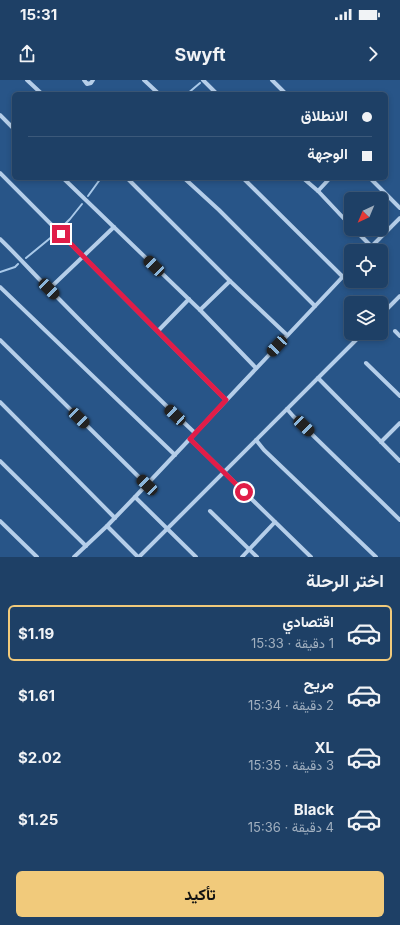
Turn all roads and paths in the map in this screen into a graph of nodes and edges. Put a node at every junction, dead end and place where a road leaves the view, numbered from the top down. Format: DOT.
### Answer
graph roads {
  1 [pos="27,80"];
  2 [pos="84,80"];
  3 [pos="93,80"];
  4 [pos="144,80"];
  5 [pos="203,80"];
  6 [pos="272,80"];
  7 [pos="40,92"];
  8 [pos="157,92"];
  9 [pos="215,92"];
  10 [pos="284,92"];
  11 [pos="0,115"];
  12 [pos="12,127"];
  13 [pos="0,173"];
  14 [pos="65,180"];
  15 [pos="129,180"];
  16 [pos="186,180"];
  17 [pos="245,180"];
  18 [pos="306,180"];
  19 [pos="328,180"];
  20 [pos="372,180"];
  21 [pos="318,191"];
  22 [pos="400,208"];
  23 [pos="400,218"];
  24 [pos="344,219"];
  25 [pos="114,228"];
  26 [pos="361,236"];
  27 [pos="0,239"];
  28 [pos="369,244"];
  29 [pos="373,244"];
  30 [pos="84,257"];
  31 [pos="343,277"];
  32 [pos="230,281"];
  33 [pos="0,287"];
  34 [pos="49,289"];
  35 [pos="400,296"];
  36 [pos="189,299"];
  37 [pos="315,306"];
  38 [pos="388,308"];
  39 [pos="200,310"];
  40 [pos="158,331"];
  41 [pos="395,331"];
  42 [pos="287,336"];
  43 [pos="400,336"];
  44 [pos="0,340"];
  45 [pos="356,340"];
  46 [pos="366,363"];
  47 [pos="256,368"];
  48 [pos="318,378"];
  49 [pos="400,396"];
  50 [pos="226,400"];
  51 [pos="0,402"];
  52 [pos="287,409"];
  53 [pos="400,423"];
  54 [pos="195,434"];
  55 [pos="190,439"];
  56 [pos="256,440"];
  57 [pos="381,442"];
  58 [pos="175,455"];
  59 [pos="0,461"];
  60 [pos="400,461"];
  61 [pos="224,472"];
  62 [pos="147,485"];
  63 [pos="135,497"];
  64 [pos="210,511"];
  65 [pos="115,518"];
  66 [pos="0,520"];
  67 [pos="400,520"];
  68 [pos="275,522"];
  69 [pos="107,526"];
  70 [pos="168,529"];
  71 [pos="86,546"];
  72 [pos="249,549"];
  73 [pos="37,557"];
  74 [pos="74,557"];
  75 [pos="139,557"];
  76 [pos="196,557"];
  77 [pos="242,557"];
  78 [pos="257,557"];
  79 [pos="311,557"];
  80 [pos="376,557"];
  1 -- 7 [label="street"];
  2 -- 3 [label="street"];
  4 -- 8 [label="street"];
  5 -- 9 [label="street"];
  6 -- 10 [label="street"];
  11 -- 12 [label="street"];
  13 -- 30 [label="street"];
  14 -- 25 [label="street"];
  15 -- 32 [label="street"];
  16 -- 37 [label="street"];
  17 -- 31 [label="street"];
  18 -- 21 [label="street"];
  19 -- 21 [label="street"];
  20 -- 22 [label="street"];
  21 -- 24 [label="street"];
  23 -- 29 [label="street"];
  25 -- 30 [label="street"];
  25 -- 36 [label="street"];
  26 -- 28 [label="street"];
  27 -- 34 [label="street"];
  30 -- 34 [label="street"];
  30 -- 40 [label="street"];
  31 -- 37 [label="street"];
  32 -- 39 [label="street"];
  32 -- 42 [label="street"];
  33 -- 58 [label="street"];
  34 -- 54 [label="street"];
  35 -- 38 [label="street"];
  36 -- 39 [label="street"];
  36 -- 40 [label="street"];
  37 -- 42 [label="street"];
  39 -- 47 [label="street"];
  40 -- 50 [label="street"];
  41 -- 43 [label="street"];
  42 -- 47 [label="street"];
  44 -- 62 [label="street"];
  45 -- 48 [label="street"];
  46 -- 49 [label="street"];
  47 -- 50 [label="street"];
  48 -- 52 [label="street"];
  48 -- 57 [label="street"];
  50 -- 54 [label="street"];
  51 -- 65 [label="street"];
  52 -- 56 [label="street"];
  52 -- 67 [label="street"];
  53 -- 57 [label="street"];
  54 -- 55 [label="street"];
  55 -- 58 [label="street"];
  55 -- 61 [label="street"];
  56 -- 61 [label="street"];
  56 -- 80 [label="street"];
  57 -- 60 [label="street"];
  58 -- 62 [label="street"];
  59 -- 71 [label="street"];
  61 -- 68 [label="street"];
  61 -- 70 [label="street"];
  62 -- 63 [label="street"];
  63 -- 65 [label="street"];
  63 -- 70 [label="street"];
  64 -- 72 [label="street"];
  65 -- 69 [label="street"];
  66 -- 73 [label="street"];
  68 -- 72 [label="street"];
  68 -- 79 [label="street"];
  69 -- 71 [label="street"];
  69 -- 75 [label="street"];
  70 -- 75 [label="street"];
  70 -- 76 [label="street"];
  71 -- 74 [label="street"];
  72 -- 77 [label="street"];
  72 -- 78 [label="street"];
}
